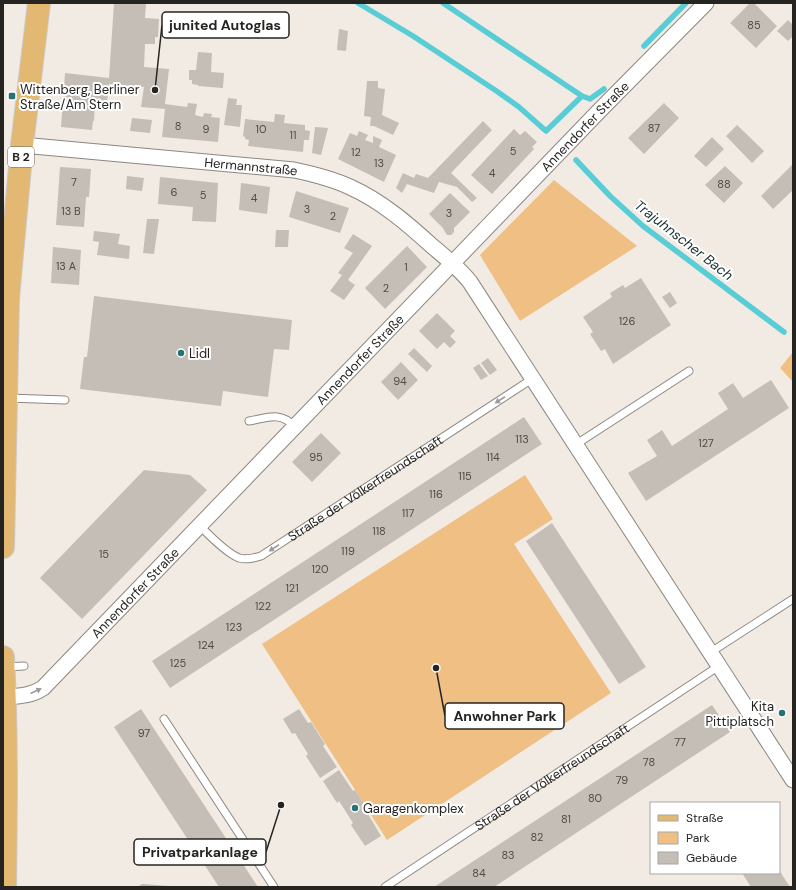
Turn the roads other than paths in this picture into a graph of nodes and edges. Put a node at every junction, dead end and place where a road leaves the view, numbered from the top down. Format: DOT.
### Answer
graph roads {
  1 [pos="39,3"];
  2 [pos="706,3"];
  3 [pos="22,145"];
  4 [pos="452,263"];
  5 [pos="689,371"];
  6 [pos="532,379"];
  7 [pos="6,398"];
  8 [pos="65,400"];
  9 [pos="249,421"];
  10 [pos="295,426"];
  11 [pos="575,445"];
  12 [pos="199,525"];
  13 [pos="3,548"];
  14 [pos="793,599"];
  15 [pos="711,652"];
  16 [pos="8,664"];
  17 [pos="719,666"];
  18 [pos="5,697"];
  19 [pos="164,719"];
  20 [pos="4,724"];
  21 [pos="793,780"];
  22 [pos="4,786"];
  23 [pos="4,887"];
  24 [pos="274,887"];
  25 [pos="385,887"];
  1 -- 3 [label="main road, B 2"];
  2 -- 4 [label="street, Annendorfer Straße"];
  3 -- 4 [label="street, Hermannstraße"];
  3 -- 7 [label="main road, B 2"];
  4 -- 6 [label="street"];
  4 -- 10 [label="street, Annendorfer Straße"];
  5 -- 11 [label="lane"];
  6 -- 11 [label="street"];
  6 -- 12 [label="lane, Straße der Völkerfreundschaft, one-way"];
  7 -- 8 [label="lane"];
  7 -- 13 [label="main road, B 2"];
  9 -- 10 [label="lane"];
  10 -- 12 [label="street, Annendorfer Straße"];
  11 -- 15 [label="street"];
  18 -- 12 [label="street, Annendorfer Straße, one-way"];
  14 -- 15 [label="lane"];
  15 -- 17 [label="street"];
  16 -- 18 [label="main road"];
  17 -- 21 [label="street"];
  17 -- 25 [label="lane, Straße der Völkerfreundschaft"];
  18 -- 20 [label="main road"];
  19 -- 24 [label="lane"];
  20 -- 22 [label="main road"];
  22 -- 23 [label="main road"];
}
